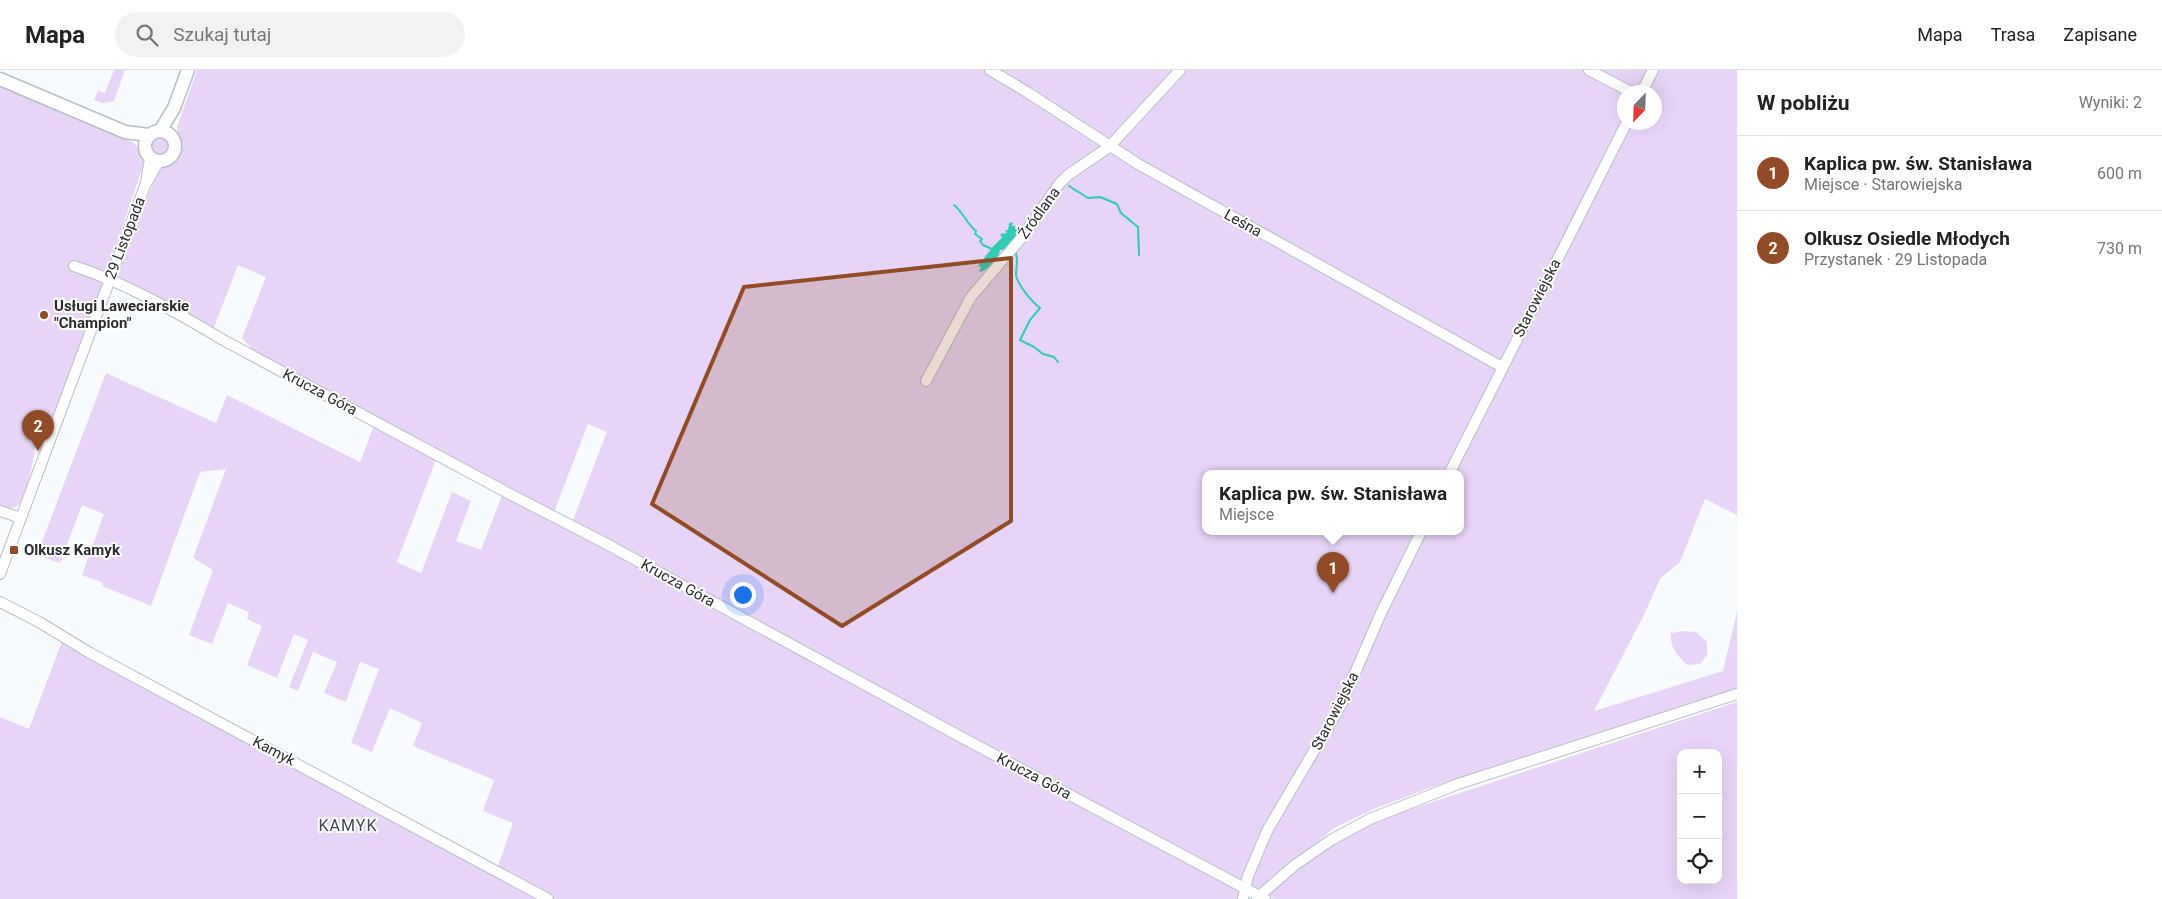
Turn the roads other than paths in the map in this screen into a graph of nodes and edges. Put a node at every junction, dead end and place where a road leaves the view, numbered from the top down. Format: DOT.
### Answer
graph roads {
  1 [pos="188,70"];
  2 [pos="990,70"];
  3 [pos="1180,70"];
  4 [pos="1589,70"];
  5 [pos="1653,70"];
  6 [pos="0,79"];
  7 [pos="1618,85"];
  8 [pos="1646,85"];
  9 [pos="1622,130"];
  10 [pos="156,137"];
  11 [pos="1109,147"];
  12 [pos="155,160"];
  13 [pos="74,266"];
  14 [pos="110,278"];
  15 [pos="1502,366"];
  16 [pos="926,381"];
  17 [pos="1451,470"];
  18 [pos="0,511"];
  19 [pos="21,518"];
  20 [pos="1420,535"];
  21 [pos="0,574"];
  22 [pos="0,602"];
  23 [pos="1737,694"];
  24 [pos="1245,887"];
  25 [pos="1260,898"];
  26 [pos="548,899"];
  27 [pos="1244,899"];
  1 -- 10 [label="main road"];
  2 -- 11 [label="street, Leśna"];
  3 -- 11 [label="street, Źródlana"];
  4 -- 7 [label="street"];
  5 -- 8 [label="street"];
  6 -- 10 [label="main road"];
  9 -- 15 [label="street, Starowiejska"];
  10 -- 12 [label="main road"];
  10 -- 12 [label="main road"];
  11 -- 15 [label="street, Leśna"];
  11 -- 16 [label="street, Źródlana"];
  12 -- 14 [label="street, 29 Listopada"];
  13 -- 14 [label="street, Krucza Góra"];
  14 -- 19 [label="street, 29 Listopada"];
  14 -- 24 [label="street, Krucza Góra"];
  15 -- 17 [label="street, Starowiejska"];
  18 -- 19 [label="street"];
  19 -- 21 [label="street, 29 Listopada"];
  20 -- 24 [label="street, Starowiejska"];
  22 -- 26 [label="street, Kamyk"];
  23 -- 25 [label="street"];
  24 -- 25 [label="street, Krucza Góra"];
  24 -- 27 [label="street, Starowiejska"];
}
